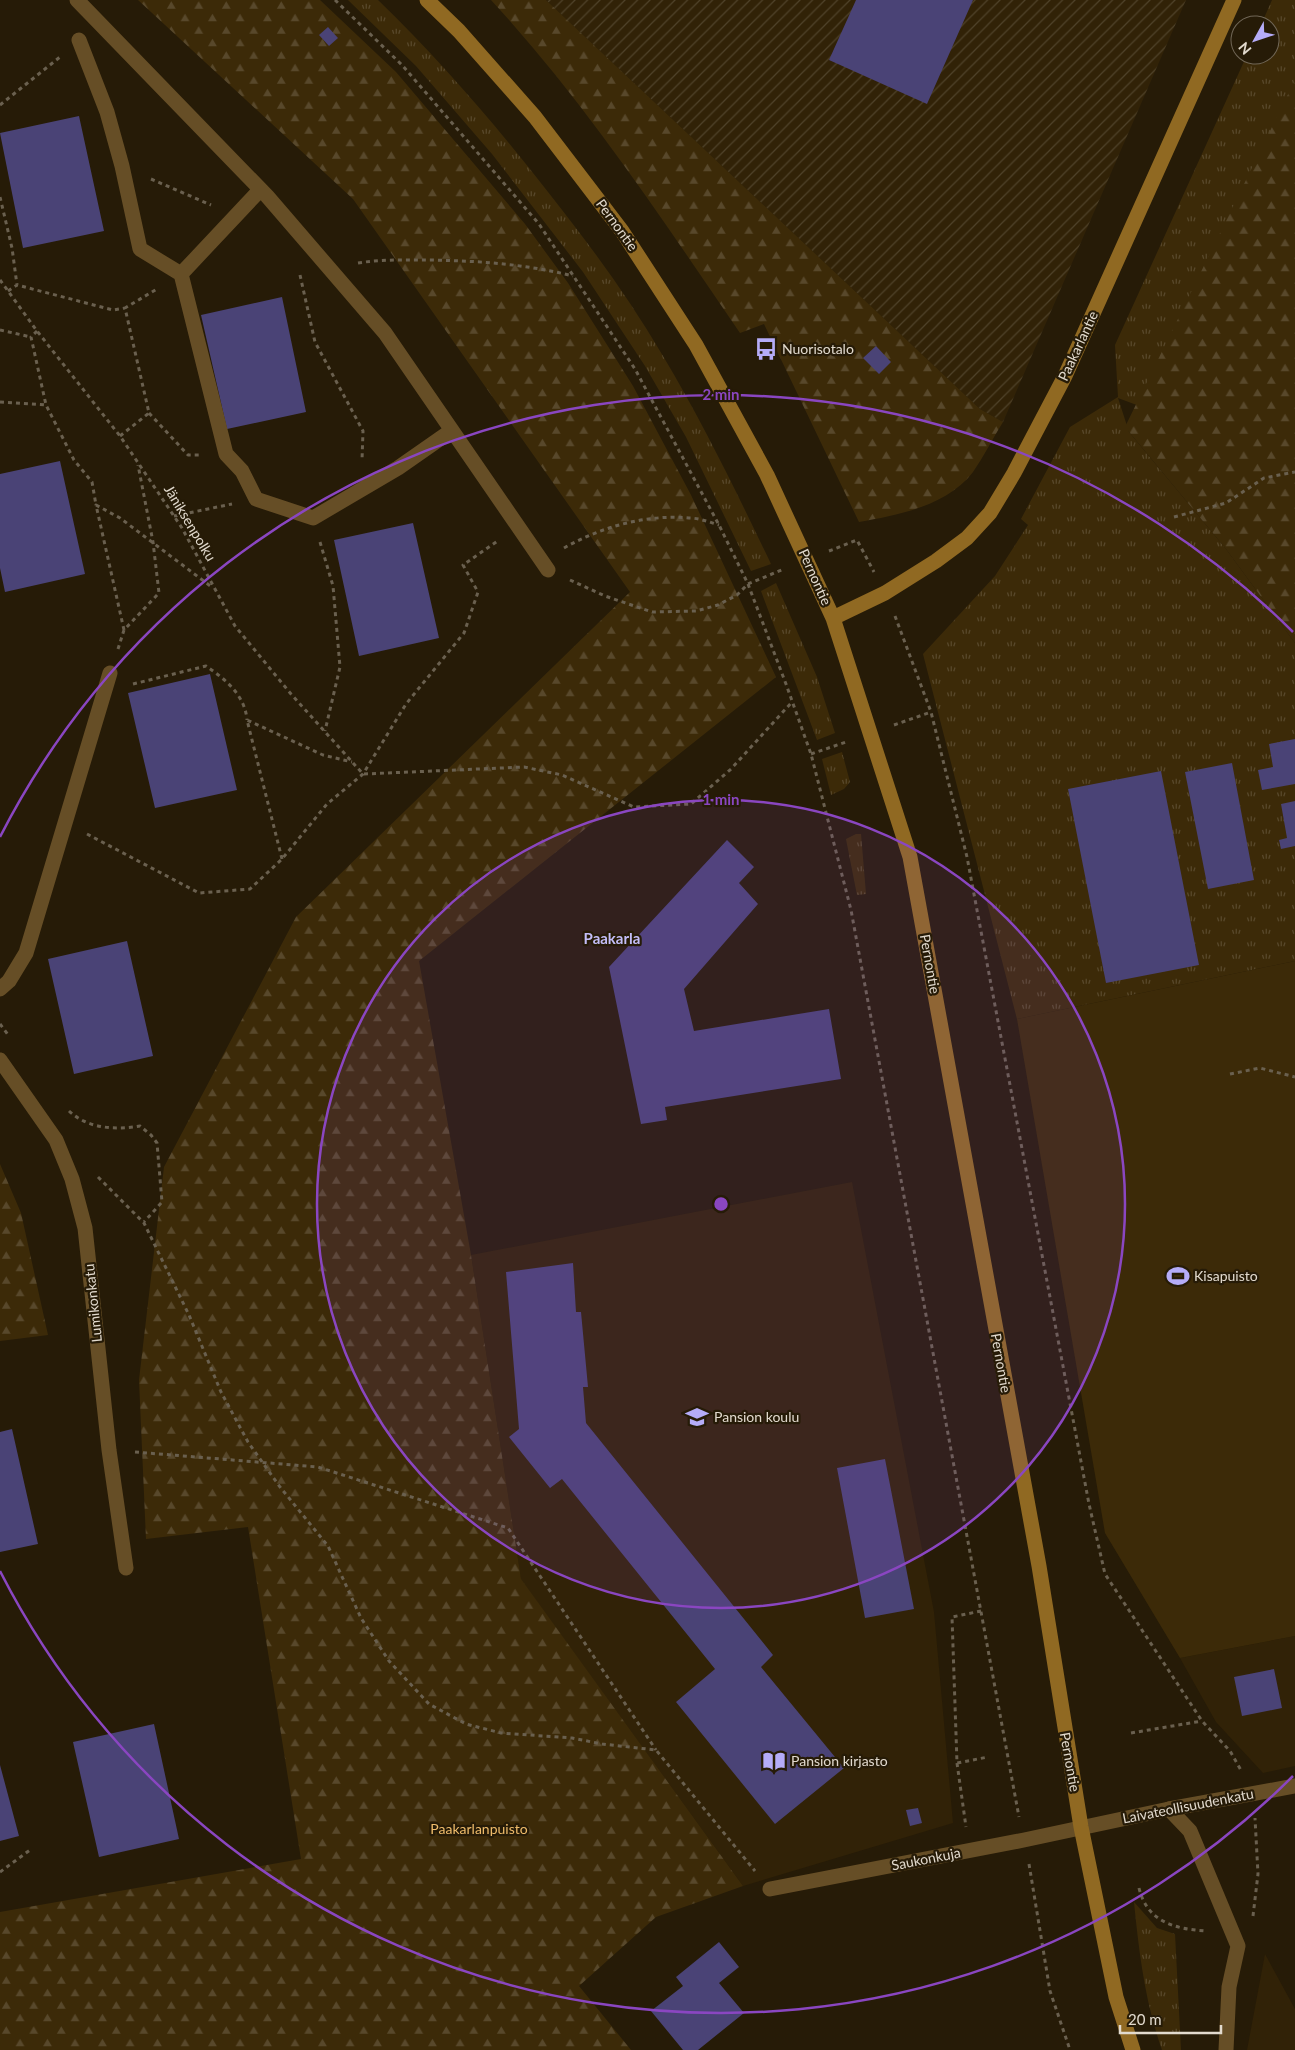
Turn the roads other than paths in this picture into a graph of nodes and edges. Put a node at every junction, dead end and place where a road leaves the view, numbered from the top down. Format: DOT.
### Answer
graph roads {
  1 [pos="77,0"];
  2 [pos="427,0"];
  3 [pos="1234,0"];
  4 [pos="80,40"];
  5 [pos="260,190"];
  6 [pos="181,274"];
  7 [pos="451,431"];
  8 [pos="545,565"];
  9 [pos="833,618"];
  10 [pos="110,673"];
  11 [pos="0,989"];
  12 [pos="0,1060"];
  13 [pos="126,1568"];
  14 [pos="1295,1786"];
  15 [pos="1169,1809"];
  16 [pos="1081,1827"];
  17 [pos="770,1889"];
  18 [pos="1133,2050"];
  19 [pos="1226,2050"];
  1 -- 5 [label="street"];
  2 -- 9 [label="street, Pernontie"];
  3 -- 9 [label="street, Paakarlantie"];
  4 -- 6 [label="street"];
  5 -- 6 [label="street"];
  5 -- 7 [label="street"];
  6 -- 7 [label="street"];
  7 -- 8 [label="street"];
  9 -- 16 [label="street, Pernontie"];
  10 -- 11 [label="street"];
  12 -- 13 [label="street, Lumikonkatu"];
  14 -- 15 [label="street, Laivateollisuudenkatu"];
  15 -- 16 [label="street, Laivateollisuudenkatu"];
  15 -- 19 [label="street"];
  16 -- 17 [label="street, Saukonkuja"];
  16 -- 18 [label="street, Pernontie"];
}
